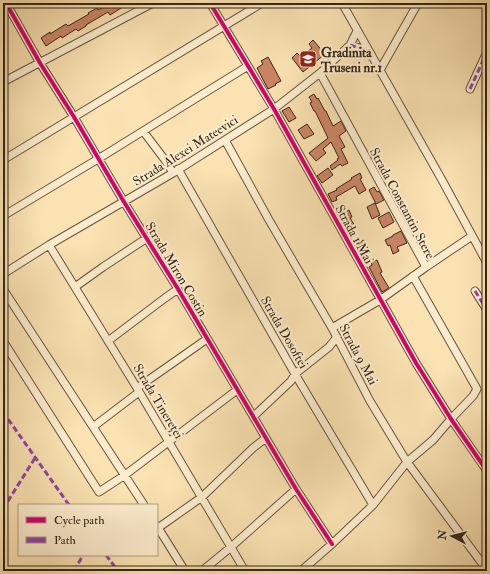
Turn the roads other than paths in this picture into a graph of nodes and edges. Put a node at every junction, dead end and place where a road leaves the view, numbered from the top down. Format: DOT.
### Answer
graph roads {
  1 [pos="6,3"];
  2 [pos="153,3"];
  3 [pos="210,3"];
  4 [pos="262,3"];
  5 [pos="342,3"];
  6 [pos="418,3"];
  7 [pos="485,3"];
  8 [pos="487,8"];
  9 [pos="224,26"];
  10 [pos="357,31"];
  11 [pos="350,45"];
  12 [pos="369,51"];
  13 [pos="487,52"];
  14 [pos="40,63"];
  15 [pos="248,66"];
  16 [pos="380,70"];
  17 [pos="320,73"];
  18 [pos="3,82"];
  19 [pos="470,89"];
  20 [pos="274,109"];
  21 [pos="74,117"];
  22 [pos="143,131"];
  23 [pos="225,140"];
  24 [pos="98,159"];
  25 [pos="3,160"];
  26 [pos="176,171"];
  27 [pos="124,202"];
  28 [pos="3,216"];
  29 [pos="472,236"];
  30 [pos="148,238"];
  31 [pos="49,245"];
  32 [pos="487,263"];
  33 [pos="426,266"];
  34 [pos="3,274"];
  35 [pos="413,276"];
  36 [pos="75,288"];
  37 [pos="3,289"];
  38 [pos="178,289"];
  39 [pos="475,291"];
  40 [pos="380,300"];
  41 [pos="487,310"];
  42 [pos="332,328"];
  43 [pos="337,337"];
  44 [pos="207,339"];
  45 [pos="3,341"];
  46 [pos="108,341"];
  47 [pos="295,374"];
  48 [pos="138,390"];
  49 [pos="237,390"];
  50 [pos="254,416"];
  51 [pos="451,419"];
  52 [pos="93,427"];
  53 [pos="266,438"];
  54 [pos="169,441"];
  55 [pos="407,462"];
  56 [pos="487,472"];
  57 [pos="125,475"];
  58 [pos="296,489"];
  59 [pos="202,498"];
  60 [pos="143,504"];
  61 [pos="373,505"];
  62 [pos="158,527"];
  63 [pos="332,544"];
  64 [pos="231,547"];
  65 [pos="486,569"];
  66 [pos="185,571"];
  67 [pos="202,571"];
  68 [pos="245,571"];
  69 [pos="301,571"];
  1 -- 14 [label="street, Strada Miron Costin"];
  2 -- 14 [label="street"];
  3 -- 9 [label="street, Strada 1 Mai"];
  4 -- 9 [label="street"];
  5 -- 10 [label="street"];
  6 -- 16 [label="street"];
  7 -- 8 [label="street"];
  9 -- 15 [label="street, Strada 1 Mai"];
  9 -- 21 [label="street"];
  10 -- 11 [label="street, Strada Alexei Mateevici"];
  10 -- 12 [label="street"];
  11 -- 12 [label="street"];
  11 -- 17 [label="street, Strada Alexei Mateevici"];
  12 -- 16 [label="street"];
  13 -- 19 [label="street"];
  14 -- 18 [label="street"];
  14 -- 21 [label="street, Strada Miron Costin"];
  15 -- 20 [label="street, Strada 1 Mai"];
  15 -- 22 [label="street"];
  16 -- 29 [label="street"];
  17 -- 20 [label="street, Strada Alexei Mateevici"];
  17 -- 33 [label="street, Strada Constantin Stere"];
  20 -- 23 [label="street, Strada Alexei Mateevici"];
  20 -- 40 [label="street, Strada 1 Mai"];
  21 -- 24 [label="street, Strada Miron Costin"];
  21 -- 25 [label="street"];
  22 -- 24 [label="street"];
  22 -- 26 [label="street, Strada Dosoftei"];
  23 -- 26 [label="street, Strada Alexei Mateevici"];
  23 -- 42 [label="street, Strada 9 Mai"];
  24 -- 27 [label="street, Strada Miron Costin"];
  24 -- 28 [label="street"];
  26 -- 27 [label="street, Strada Alexei Mateevici"];
  26 -- 47 [label="street, Strada Dosoftei"];
  27 -- 30 [label="street, Strada Miron Costin"];
  27 -- 31 [label="street, Strada Alexei Mateevici"];
  29 -- 32 [label="street"];
  29 -- 33 [label="street"];
  30 -- 36 [label="street"];
  30 -- 38 [label="street, Strada Miron Costin"];
  31 -- 34 [label="street, Strada Alexei Mateevici"];
  31 -- 36 [label="street, Strada Tinereței"];
  33 -- 35 [label="street, Strada Constantin Stere"];
  35 -- 40 [label="street, Strada Constantin Stere"];
  35 -- 51 [label="street"];
  36 -- 46 [label="street, Strada Tinereței"];
  37 -- 52 [label="street"];
  38 -- 44 [label="street, Strada Miron Costin"];
  38 -- 46 [label="street"];
  39 -- 41 [label="street"];
  40 -- 42 [label="street, Strada Constantin Stere"];
  40 -- 51 [label="street, Strada 1 Mai"];
  42 -- 43 [label="street, Strada 9 Mai"];
  43 -- 47 [label="street"];
  43 -- 55 [label="street, Strada 9 Mai"];
  44 -- 48 [label="street"];
  44 -- 49 [label="street, Strada Miron Costin"];
  45 -- 57 [label="street"];
  46 -- 48 [label="street, Strada Tinereței"];
  47 -- 50 [label="street"];
  47 -- 61 [label="street, Strada Dosoftei"];
  48 -- 52 [label="street"];
  48 -- 54 [label="street, Strada Tinereței"];
  49 -- 50 [label="street, Strada Miron Costin"];
  49 -- 54 [label="street"];
  50 -- 53 [label="street, Strada Miron Costin"];
  51 -- 55 [label="street"];
  51 -- 56 [label="street, Strada 1 Mai"];
  52 -- 57 [label="street"];
  53 -- 58 [label="street, Strada Miron Costin"];
  53 -- 59 [label="street"];
  54 -- 57 [label="street"];
  54 -- 59 [label="street, Strada Tinereței"];
  55 -- 61 [label="street"];
  55 -- 65 [label="street, Strada 9 Mai"];
  57 -- 60 [label="street"];
  58 -- 63 [label="street, Strada Miron Costin"];
  58 -- 64 [label="street"];
  59 -- 62 [label="street"];
  59 -- 64 [label="street, Strada Tinereței"];
  61 -- 63 [label="street"];
  62 -- 66 [label="street"];
  63 -- 69 [label="street"];
  64 -- 67 [label="street"];
  64 -- 68 [label="street, Strada Tinereței"];
}
